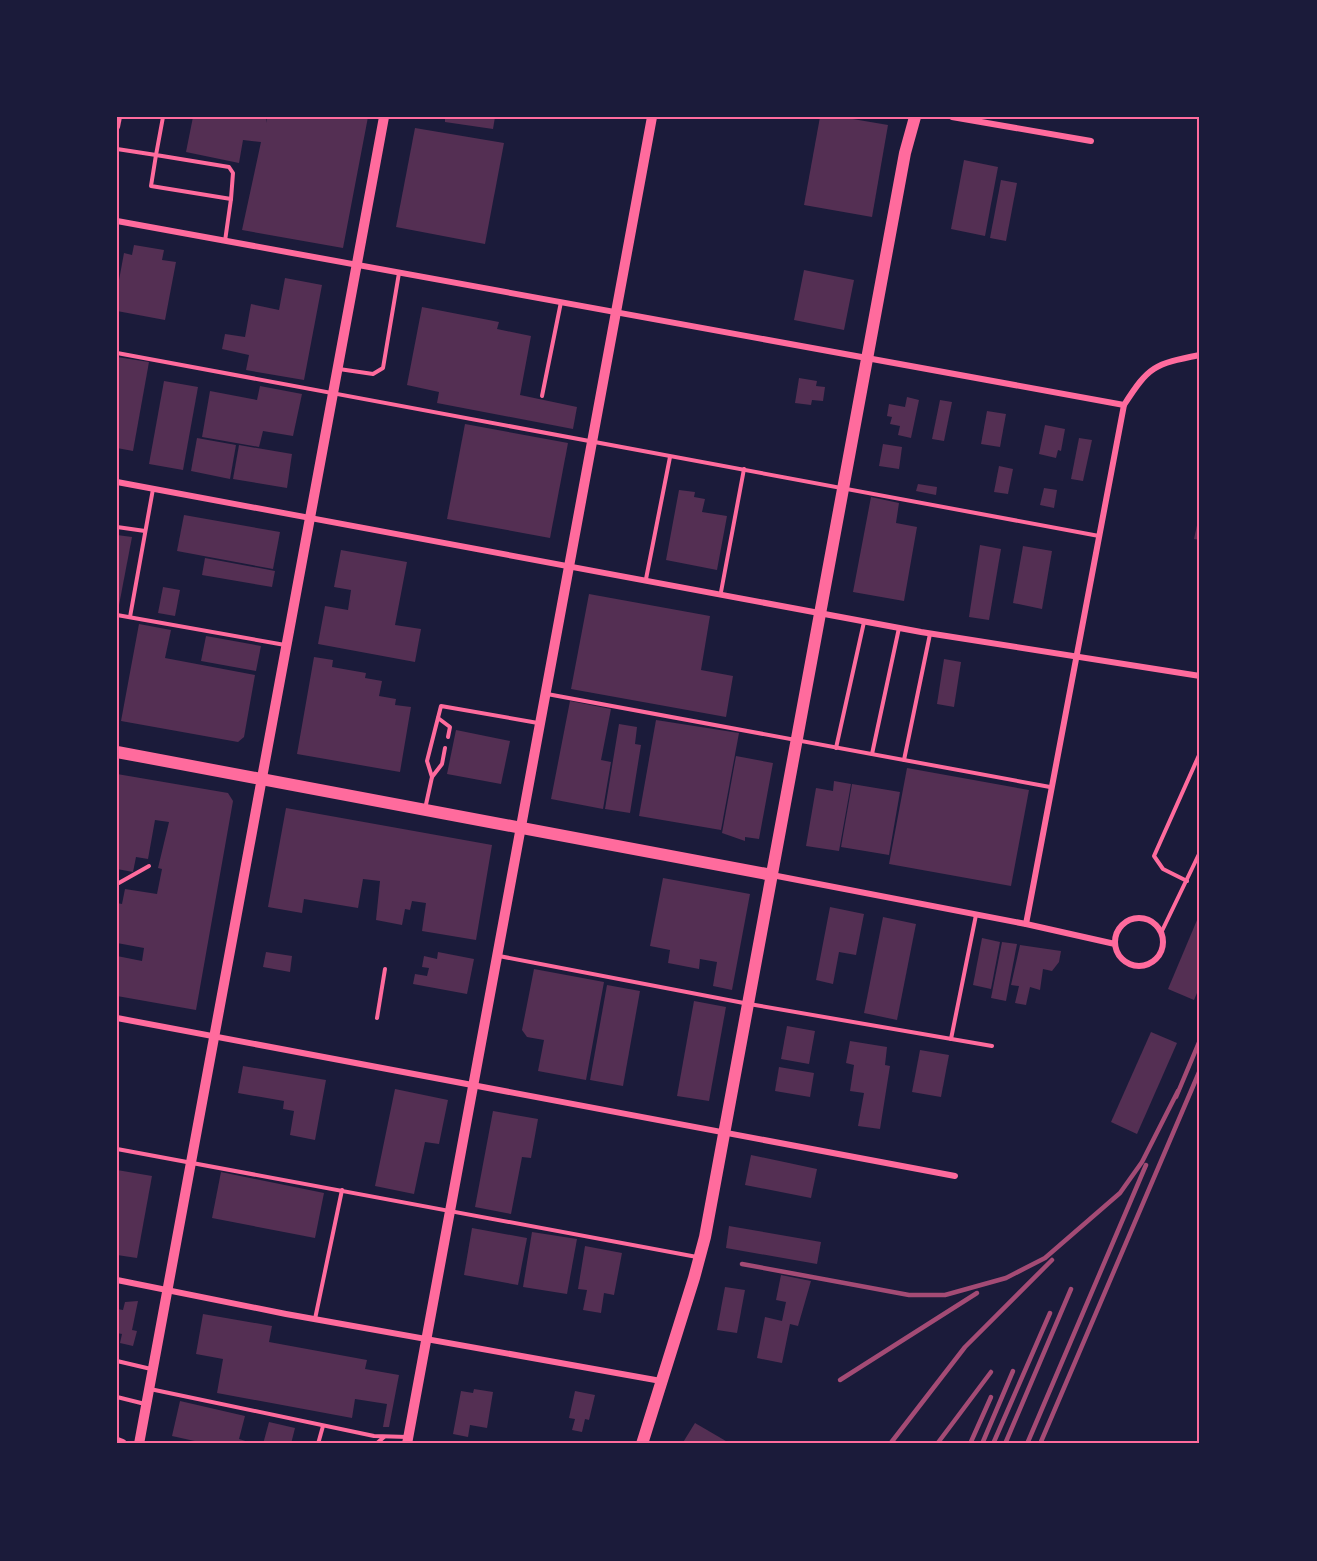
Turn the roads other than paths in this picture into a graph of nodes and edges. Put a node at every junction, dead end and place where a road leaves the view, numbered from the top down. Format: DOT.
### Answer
graph roads {
  1 [pos="119,117"];
  2 [pos="163,117"];
  3 [pos="384,117"];
  4 [pos="652,117"];
  5 [pos="915,117"];
  6 [pos="952,117"];
  7 [pos="117,127"];
  8 [pos="1090,141"];
  9 [pos="117,149"];
  10 [pos="156,155"];
  11 [pos="231,199"];
  12 [pos="117,221"];
  13 [pos="225,241"];
  14 [pos="357,265"];
  15 [pos="400,273"];
  16 [pos="561,302"];
  17 [pos="616,312"];
  18 [pos="117,353"];
  19 [pos="1200,355"];
  20 [pos="867,358"];
  21 [pos="338,369"];
  22 [pos="333,394"];
  23 [pos="542,396"];
  24 [pos="1124,405"];
  25 [pos="593,442"];
  26 [pos="670,456"];
  27 [pos="744,469"];
  28 [pos="117,482"];
  29 [pos="843,487"];
  30 [pos="153,489"];
  31 [pos="310,518"];
  32 [pos="117,527"];
  33 [pos="145,531"];
  34 [pos="1099,536"];
  35 [pos="570,566"];
  36 [pos="646,579"];
  37 [pos="721,592"];
  38 [pos="820,613"];
  39 [pos="117,615"];
  40 [pos="130,617"];
  41 [pos="864,621"];
  42 [pos="899,628"];
  43 [pos="930,633"];
  44 [pos="286,645"];
  45 [pos="1076,657"];
  46 [pos="1200,676"];
  47 [pos="547,694"];
  48 [pos="438,718"];
  49 [pos="542,723"];
  50 [pos="448,737"];
  51 [pos="797,741"];
  52 [pos="445,748"];
  53 [pos="836,748"];
  54 [pos="117,752"];
  55 [pos="1200,753"];
  56 [pos="872,754"];
  57 [pos="904,760"];
  58 [pos="432,777"];
  59 [pos="261,779"];
  60 [pos="1050,787"];
  61 [pos="424,811"];
  62 [pos="522,826"];
  63 [pos="1200,852"];
  64 [pos="149,866"];
  65 [pos="772,875"];
  66 [pos="1187,881"];
  67 [pos="117,884"];
  68 [pos="976,914"];
  69 [pos="1026,924"];
  70 [pos="1161,933"];
  71 [pos="1115,944"];
  72 [pos="497,956"];
  73 [pos="385,969"];
  74 [pos="749,1004"];
  75 [pos="117,1018"];
  76 [pos="377,1018"];
  77 [pos="212,1036"];
  78 [pos="951,1039"];
  79 [pos="992,1046"];
  80 [pos="473,1086"];
  81 [pos="725,1134"];
  82 [pos="117,1149"];
  83 [pos="190,1161"];
  84 [pos="956,1176"];
  85 [pos="342,1190"];
  86 [pos="450,1210"];
  87 [pos="700,1257"];
  88 [pos="117,1280"];
  89 [pos="166,1290"];
  90 [pos="315,1320"];
  91 [pos="426,1340"];
  92 [pos="117,1361"];
  93 [pos="152,1370"];
  94 [pos="662,1381"];
  95 [pos="149,1389"];
  96 [pos="117,1397"];
  97 [pos="146,1404"];
  98 [pos="323,1426"];
  99 [pos="384,1437"];
  100 [pos="408,1441"];
  101 [pos="117,1442"];
  102 [pos="122,1444"];
  103 [pos="139,1444"];
  104 [pos="318,1444"];
  105 [pos="376,1444"];
  106 [pos="383,1444"];
  107 [pos="642,1444"];
  1 -- 7 [label="street"];
  2 -- 10 [label="lane"];
  3 -- 14 [label="main road"];
  4 -- 17 [label="main road"];
  5 -- 20 [label="main road"];
  6 -- 8 [label="street"];
  9 -- 10 [label="lane"];
  10 -- 11 [label="lane"];
  10 -- 11 [label="lane"];
  11 -- 13 [label="lane"];
  12 -- 13 [label="street"];
  13 -- 14 [label="street"];
  14 -- 15 [label="street"];
  14 -- 21 [label="main road"];
  15 -- 16 [label="street"];
  15 -- 21 [label="lane"];
  16 -- 17 [label="street"];
  16 -- 23 [label="lane"];
  17 -- 20 [label="street"];
  17 -- 25 [label="main road"];
  18 -- 22 [label="lane"];
  19 -- 24 [label="street"];
  20 -- 24 [label="street"];
  20 -- 29 [label="main road"];
  21 -- 22 [label="main road"];
  22 -- 25 [label="lane"];
  22 -- 31 [label="main road"];
  24 -- 34 [label="street"];
  25 -- 26 [label="lane"];
  25 -- 35 [label="main road"];
  26 -- 27 [label="lane"];
  26 -- 36 [label="lane"];
  27 -- 29 [label="lane"];
  27 -- 37 [label="lane"];
  28 -- 30 [label="street"];
  29 -- 34 [label="lane"];
  29 -- 38 [label="main road"];
  30 -- 31 [label="street"];
  30 -- 33 [label="lane"];
  31 -- 35 [label="street"];
  31 -- 44 [label="main road"];
  32 -- 33 [label="lane"];
  33 -- 40 [label="lane"];
  34 -- 45 [label="street"];
  35 -- 36 [label="street"];
  35 -- 47 [label="main road"];
  36 -- 37 [label="street"];
  37 -- 38 [label="street"];
  38 -- 41 [label="street"];
  38 -- 51 [label="main road"];
  39 -- 40 [label="lane"];
  40 -- 44 [label="lane"];
  41 -- 42 [label="street"];
  41 -- 53 [label="lane"];
  42 -- 43 [label="street"];
  42 -- 56 [label="lane"];
  43 -- 45 [label="street"];
  43 -- 57 [label="lane"];
  44 -- 59 [label="main road"];
  45 -- 46 [label="street"];
  45 -- 60 [label="street"];
  47 -- 49 [label="main road"];
  47 -- 51 [label="lane"];
  48 -- 49 [label="lane"];
  48 -- 50 [label="lane"];
  48 -- 58 [label="lane"];
  49 -- 62 [label="main road"];
  51 -- 53 [label="lane"];
  51 -- 65 [label="main road"];
  52 -- 58 [label="lane"];
  53 -- 56 [label="lane"];
  54 -- 59 [label="main road"];
  55 -- 66 [label="lane"];
  56 -- 57 [label="lane"];
  57 -- 60 [label="lane"];
  58 -- 61 [label="lane"];
  59 -- 61 [label="main road"];
  59 -- 77 [label="main road"];
  60 -- 69 [label="street"];
  61 -- 62 [label="main road"];
  62 -- 65 [label="main road"];
  62 -- 72 [label="main road"];
  63 -- 66 [label="lane"];
  64 -- 67 [label="lane"];
  65 -- 68 [label="street"];
  65 -- 74 [label="main road"];
  66 -- 70 [label="lane"];
  68 -- 69 [label="street"];
  68 -- 78 [label="lane"];
  69 -- 71 [label="street"];
  70 -- 71 [label="street"];
  70 -- 71 [label="street"];
  72 -- 74 [label="lane"];
  72 -- 80 [label="main road"];
  73 -- 76 [label="lane"];
  74 -- 78 [label="lane"];
  74 -- 81 [label="main road"];
  75 -- 77 [label="street"];
  77 -- 80 [label="street"];
  77 -- 83 [label="main road"];
  78 -- 79 [label="lane"];
  80 -- 81 [label="street"];
  80 -- 86 [label="main road"];
  81 -- 84 [label="street"];
  81 -- 87 [label="main road"];
  82 -- 83 [label="lane"];
  83 -- 85 [label="lane"];
  83 -- 89 [label="main road"];
  85 -- 86 [label="lane"];
  85 -- 90 [label="lane"];
  86 -- 87 [label="lane"];
  86 -- 91 [label="main road"];
  87 -- 94 [label="main road"];
  88 -- 89 [label="street"];
  89 -- 90 [label="street"];
  89 -- 93 [label="main road"];
  90 -- 91 [label="street"];
  91 -- 94 [label="street"];
  91 -- 100 [label="main road"];
  92 -- 93 [label="lane"];
  93 -- 95 [label="main road"];
  94 -- 107 [label="main road"];
  95 -- 97 [label="main road"];
  95 -- 98 [label="lane"];
  96 -- 97 [label="lane"];
  97 -- 103 [label="main road"];
  98 -- 99 [label="lane"];
  98 -- 104 [label="lane"];
  99 -- 100 [label="lane"];
  99 -- 105 [label="lane"];
  99 -- 106 [label="lane"];
  101 -- 102 [label="main road"];
}
